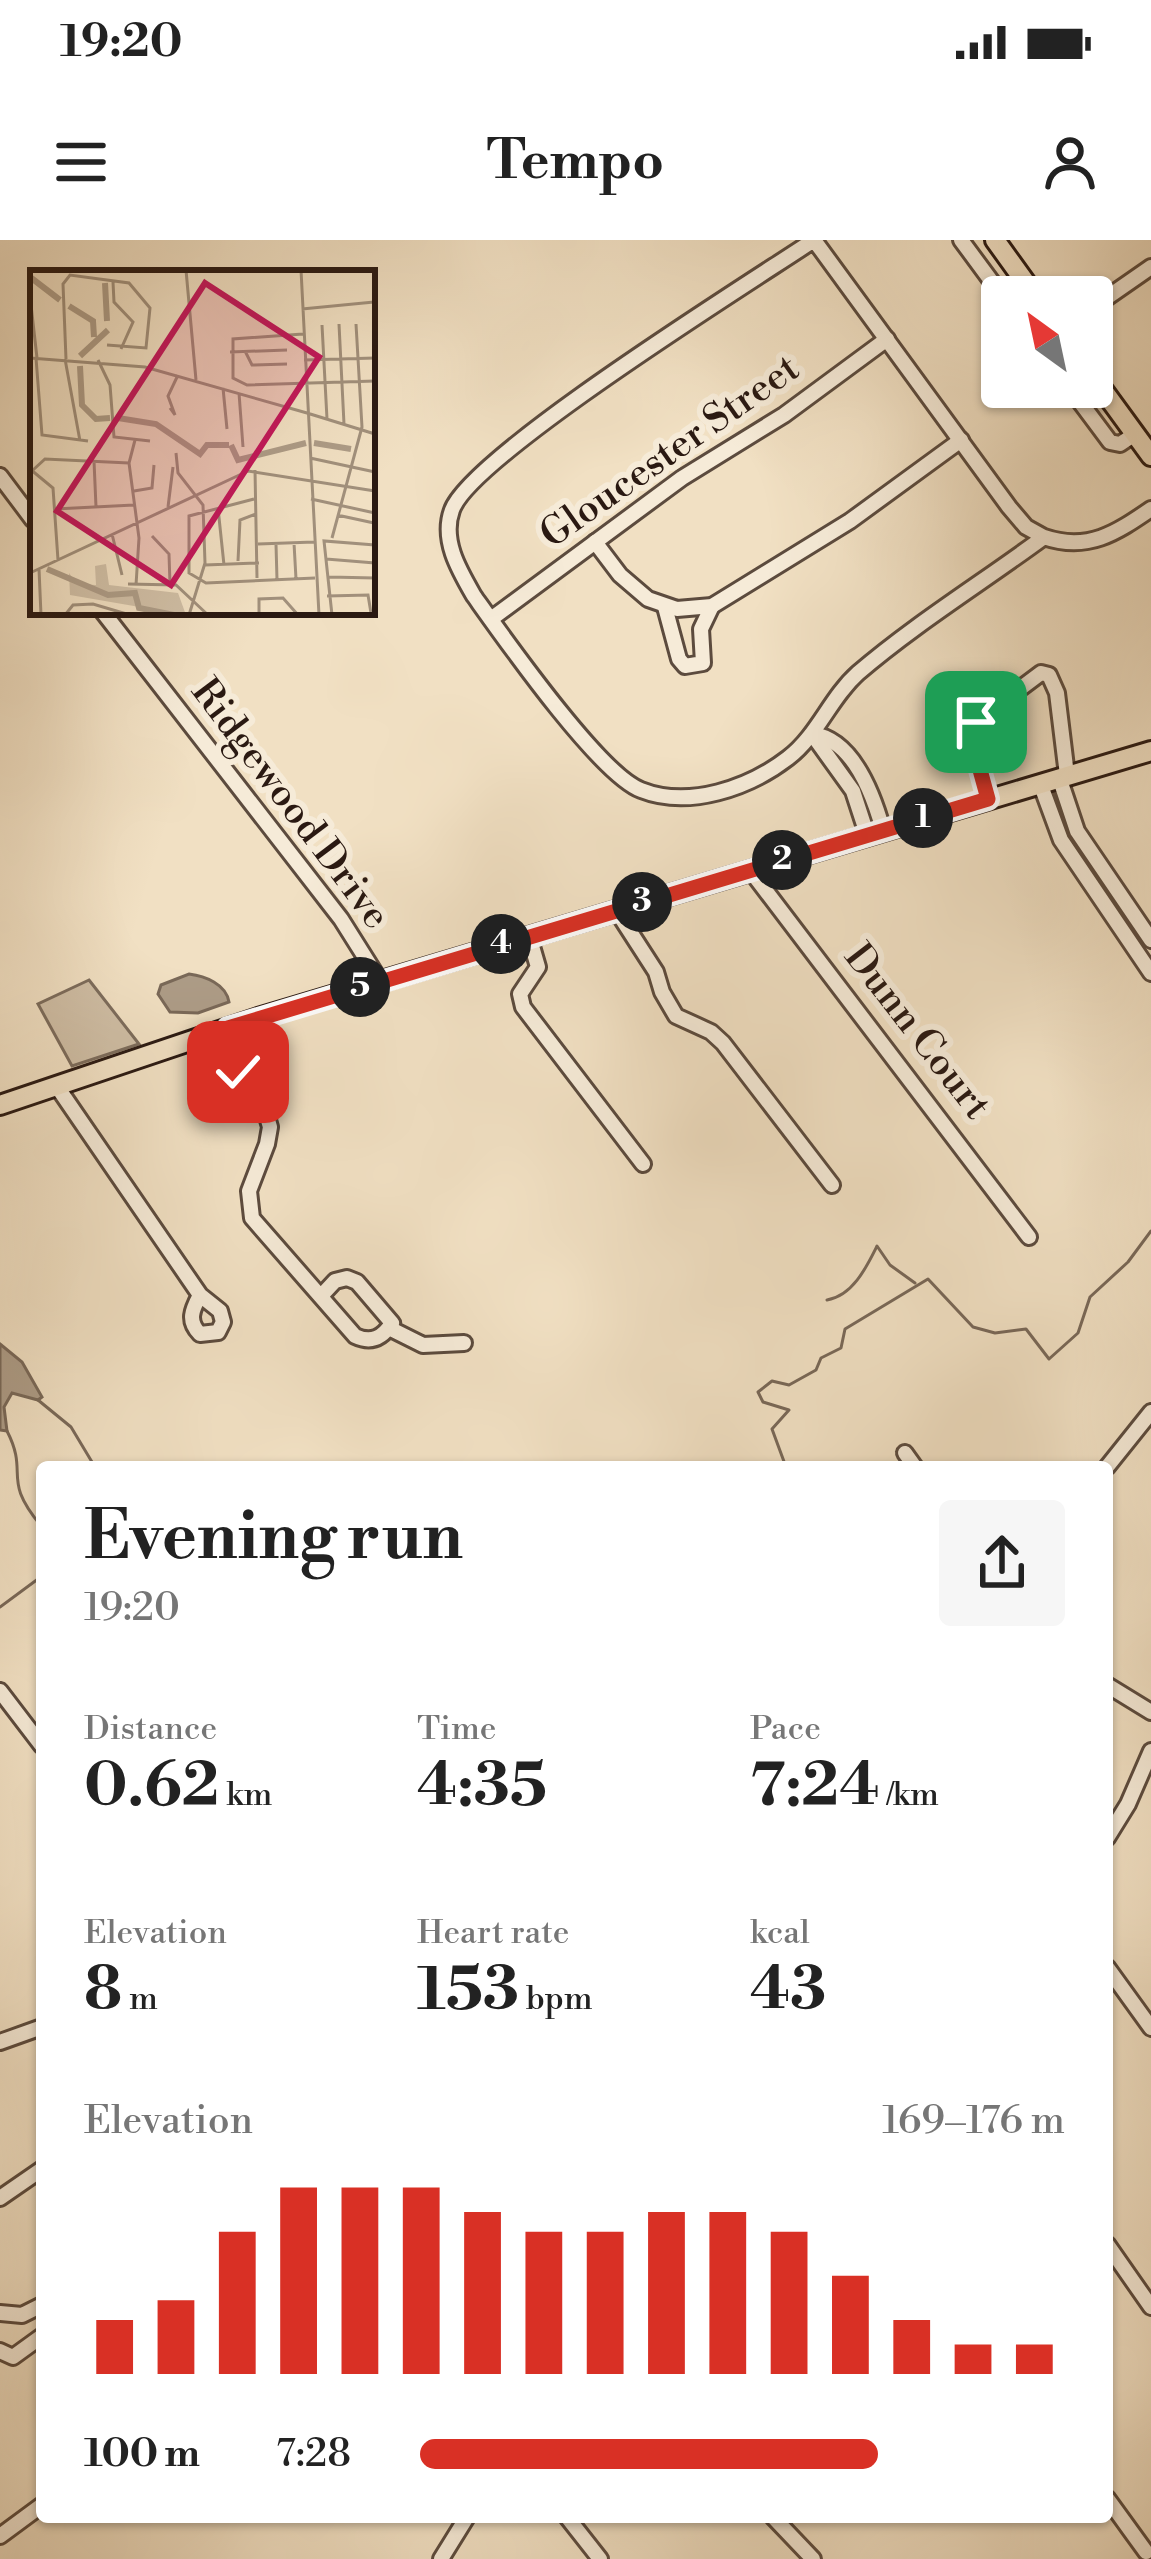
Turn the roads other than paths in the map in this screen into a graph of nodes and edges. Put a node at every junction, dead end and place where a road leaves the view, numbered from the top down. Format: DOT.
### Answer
graph roads {
  1 [pos="814,240"];
  2 [pos="961,240"];
  3 [pos="995,240"];
  4 [pos="1151,267"];
  5 [pos="988,276"];
  6 [pos="1021,276"];
  7 [pos="1113,293"];
  8 [pos="887,339"];
  9 [pos="1113,404"];
  10 [pos="1085,408"];
  11 [pos="1135,434"];
  12 [pos="961,440"];
  13 [pos="1151,456"];
  14 [pos="0,476"];
  15 [pos="1151,508"];
  16 [pos="30,516"];
  17 [pos="1044,538"];
  18 [pos="596,542"];
  19 [pos="712,606"];
  20 [pos="664,607"];
  21 [pos="105,615"];
  22 [pos="491,619"];
  23 [pos="812,734"];
  24 [pos="1151,751"];
  25 [pos="1060,777"];
  26 [pos="988,799"];
  27 [pos="875,832"];
  28 [pos="1092,854"];
  29 [pos="1077,864"];
  30 [pos="750,870"];
  31 [pos="616,910"];
  32 [pos="1134,915"];
  33 [pos="1118,925"];
  34 [pos="529,936"];
  35 [pos="1151,940"];
  36 [pos="1151,973"];
  37 [pos="380,981"];
  38 [pos="228,1028"];
  39 [pos="56,1085"];
  40 [pos="0,1106"];
  41 [pos="643,1164"];
  42 [pos="832,1185"];
  43 [pos="1029,1237"];
  44 [pos="200,1295"];
  45 [pos="321,1295"];
  46 [pos="389,1328"];
  47 [pos="464,1342"];
  48 [pos="1151,1412"];
  49 [pos="905,1453"];
  50 [pos="911,1461"];
  51 [pos="1112,1461"];
  52 [pos="1113,1689"];
  53 [pos="0,1691"];
  54 [pos="1151,1712"];
  55 [pos="36,1738"];
  56 [pos="1151,1750"];
  57 [pos="1136,1787"];
  58 [pos="1151,1794"];
  59 [pos="1113,1827"];
  60 [pos="1113,1975"];
  61 [pos="1151,2028"];
  62 [pos="36,2030"];
  63 [pos="0,2042"];
  64 [pos="36,2173"];
  65 [pos="0,2198"];
  66 [pos="1113,2253"];
  67 [pos="1151,2307"];
  68 [pos="36,2308"];
  69 [pos="0,2313"];
  70 [pos="36,2340"];
  71 [pos="0,2351"];
  72 [pos="1113,2507"];
  73 [pos="36,2509"];
  74 [pos="463,2523"];
  75 [pos="572,2523"];
  76 [pos="779,2523"];
  77 [pos="0,2536"];
  78 [pos="1144,2553"];
  79 [pos="441,2559"];
  80 [pos="600,2559"];
  81 [pos="812,2559"];
  1 -- 8 [label="street"];
  1 -- 22 [label="street"];
  2 -- 5 [label="street"];
  3 -- 6 [label="main road"];
  4 -- 7 [label="street"];
  8 -- 12 [label="street"];
  8 -- 18 [label="street, Gloucester Street"];
  9 -- 11 [label="main road"];
  10 -- 11 [label="street"];
  11 -- 13 [label="main road"];
  12 -- 17 [label="street"];
  12 -- 19 [label="street"];
  14 -- 16 [label="street"];
  15 -- 17 [label="street"];
  17 -- 23 [label="street"];
  18 -- 20 [label="street"];
  18 -- 22 [label="street, Gloucester Street"];
  19 -- 20 [label="street"];
  19 -- 20 [label="street"];
  21 -- 37 [label="street, Ridgewood Drive"];
  22 -- 23 [label="street"];
  23 -- 27 [label="street"];
  24 -- 25 [label="main road"];
  25 -- 26 [label="main road"];
  25 -- 26 [label="street"];
  25 -- 28 [label="street"];
  25 -- 29 [label="street"];
  26 -- 27 [label="main road"];
  27 -- 30 [label="main road"];
  28 -- 29 [label="street"];
  28 -- 32 [label="street"];
  29 -- 33 [label="street"];
  30 -- 31 [label="main road"];
  30 -- 43 [label="street, Dunn Court"];
  31 -- 34 [label="main road"];
  31 -- 42 [label="street"];
  32 -- 33 [label="street"];
  32 -- 35 [label="street"];
  33 -- 36 [label="street"];
  34 -- 37 [label="main road"];
  34 -- 41 [label="street"];
  37 -- 38 [label="main road"];
  38 -- 39 [label="main road"];
  38 -- 45 [label="street"];
  39 -- 40 [label="main road"];
  39 -- 44 [label="street"];
  45 -- 46 [label="street"];
  45 -- 46 [label="street"];
  46 -- 47 [label="street"];
  48 -- 51 [label="street"];
  49 -- 50 [label="street"];
  52 -- 54 [label="street"];
  53 -- 55 [label="street"];
  56 -- 57 [label="street"];
  57 -- 58 [label="street"];
  57 -- 59 [label="street"];
  60 -- 61 [label="street"];
  62 -- 63 [label="street"];
  64 -- 65 [label="street"];
  66 -- 67 [label="street"];
  68 -- 69 [label="street"];
  70 -- 71 [label="street"];
  72 -- 78 [label="street"];
  73 -- 77 [label="street"];
  74 -- 79 [label="street"];
  75 -- 80 [label="street"];
  76 -- 81 [label="street"];
}
